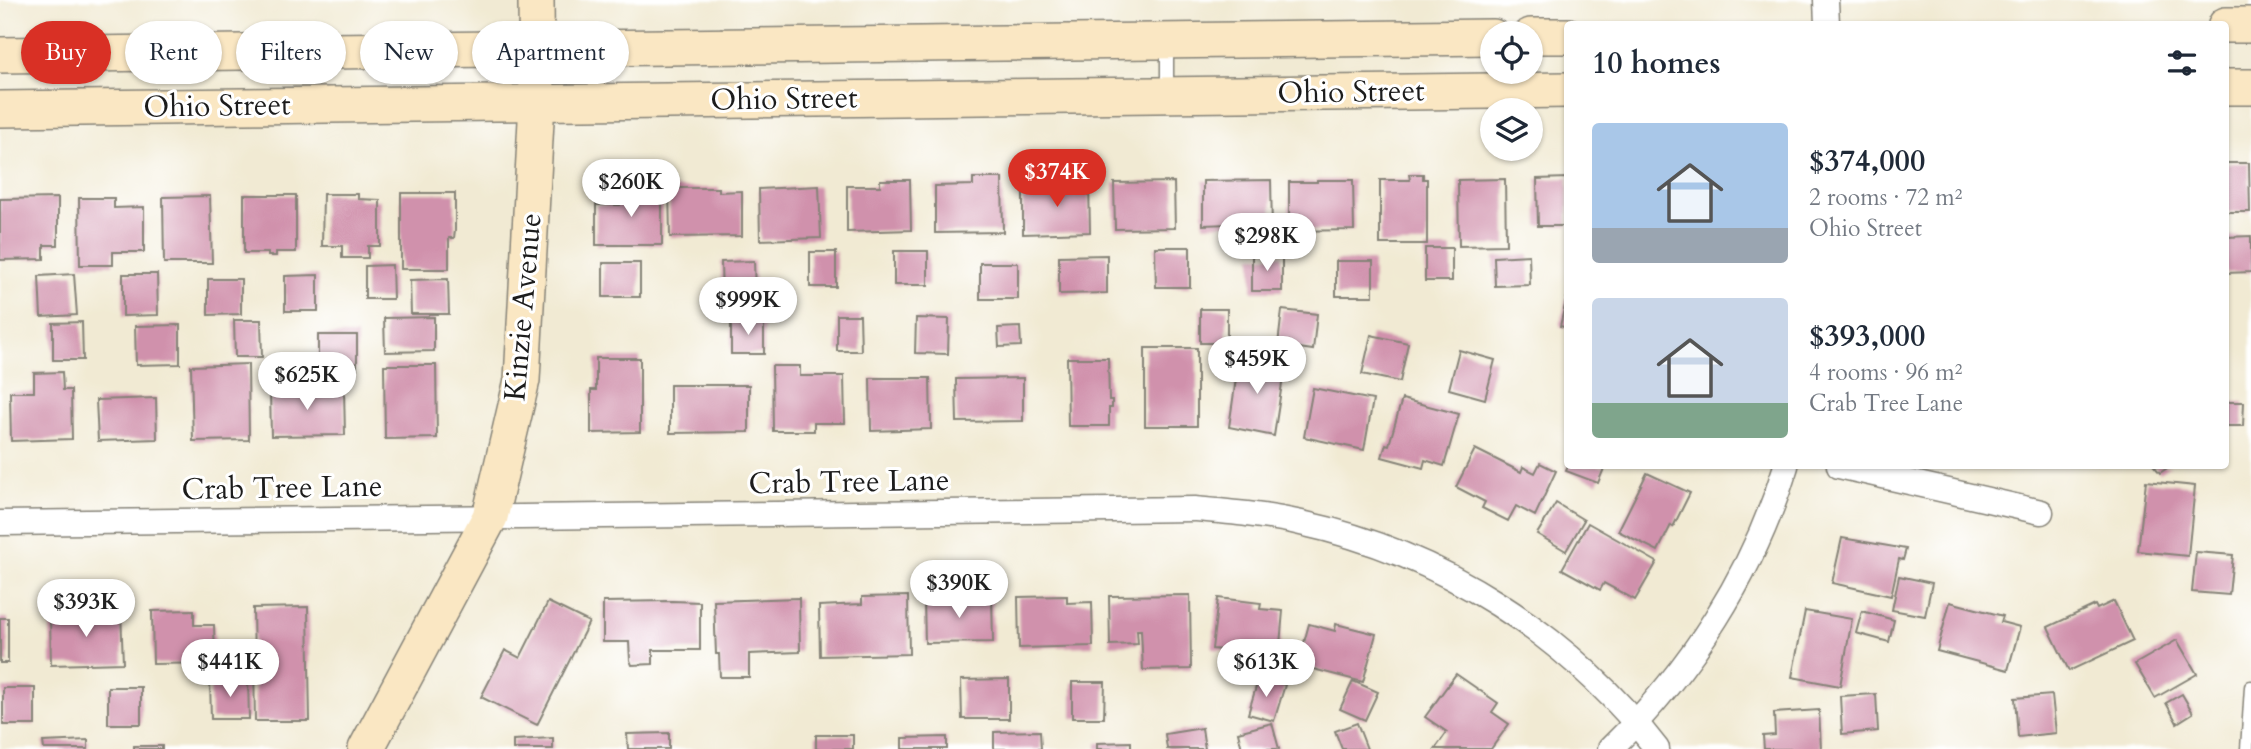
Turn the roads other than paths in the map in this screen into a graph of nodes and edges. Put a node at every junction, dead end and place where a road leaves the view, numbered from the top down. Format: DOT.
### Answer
graph roads {
  1 [pos="536,0"];
  2 [pos="1826,0"];
  3 [pos="536,21"];
  4 [pos="1827,21"];
  5 [pos="2229,25"];
  6 [pos="2251,25"];
  7 [pos="1543,36"];
  8 [pos="1564,36"];
  9 [pos="1480,37"];
  10 [pos="1167,41"];
  11 [pos="629,47"];
  12 [pos="472,49"];
  13 [pos="0,55"];
  14 [pos="537,84"];
  15 [pos="2229,87"];
  16 [pos="2251,87"];
  17 [pos="1564,90"];
  18 [pos="1167,94"];
  19 [pos="537,102"];
  20 [pos="0,109"];
  21 [pos="1785,469"];
  22 [pos="1852,469"];
  23 [pos="2041,512"];
  24 [pos="490,517"];
  25 [pos="0,523"];
  26 [pos="2251,687"];
  27 [pos="1636,724"];
  28 [pos="366,749"];
  29 [pos="1610,749"];
  30 [pos="1657,749"];
  31 [pos="2247,749"];
  1 -- 3 [label="street, Kinzie Avenue"];
  2 -- 4 [label="street"];
  5 -- 6 [label="street"];
  7 -- 8 [label="street"];
  9 -- 10 [label="street, Ohio Street"];
  10 -- 11 [label="street, Ohio Street"];
  10 -- 18 [label="lane"];
  12 -- 13 [label="street, Ohio Street"];
  14 -- 19 [label="street, Kinzie Avenue"];
  15 -- 16 [label="street"];
  17 -- 18 [label="street, Ohio Street"];
  18 -- 19 [label="street, Ohio Street"];
  19 -- 20 [label="street, Ohio Street"];
  19 -- 24 [label="street, Kinzie Avenue"];
  21 -- 27 [label="street"];
  22 -- 23 [label="street"];
  24 -- 25 [label="street, Crab Tree Lane"];
  24 -- 27 [label="street, Crab Tree Lane"];
  24 -- 28 [label="street, Kinzie Avenue"];
  26 -- 31 [label="lane"];
  27 -- 29 [label="street"];
  27 -- 30 [label="street, Crab Tree Lane"];
}
